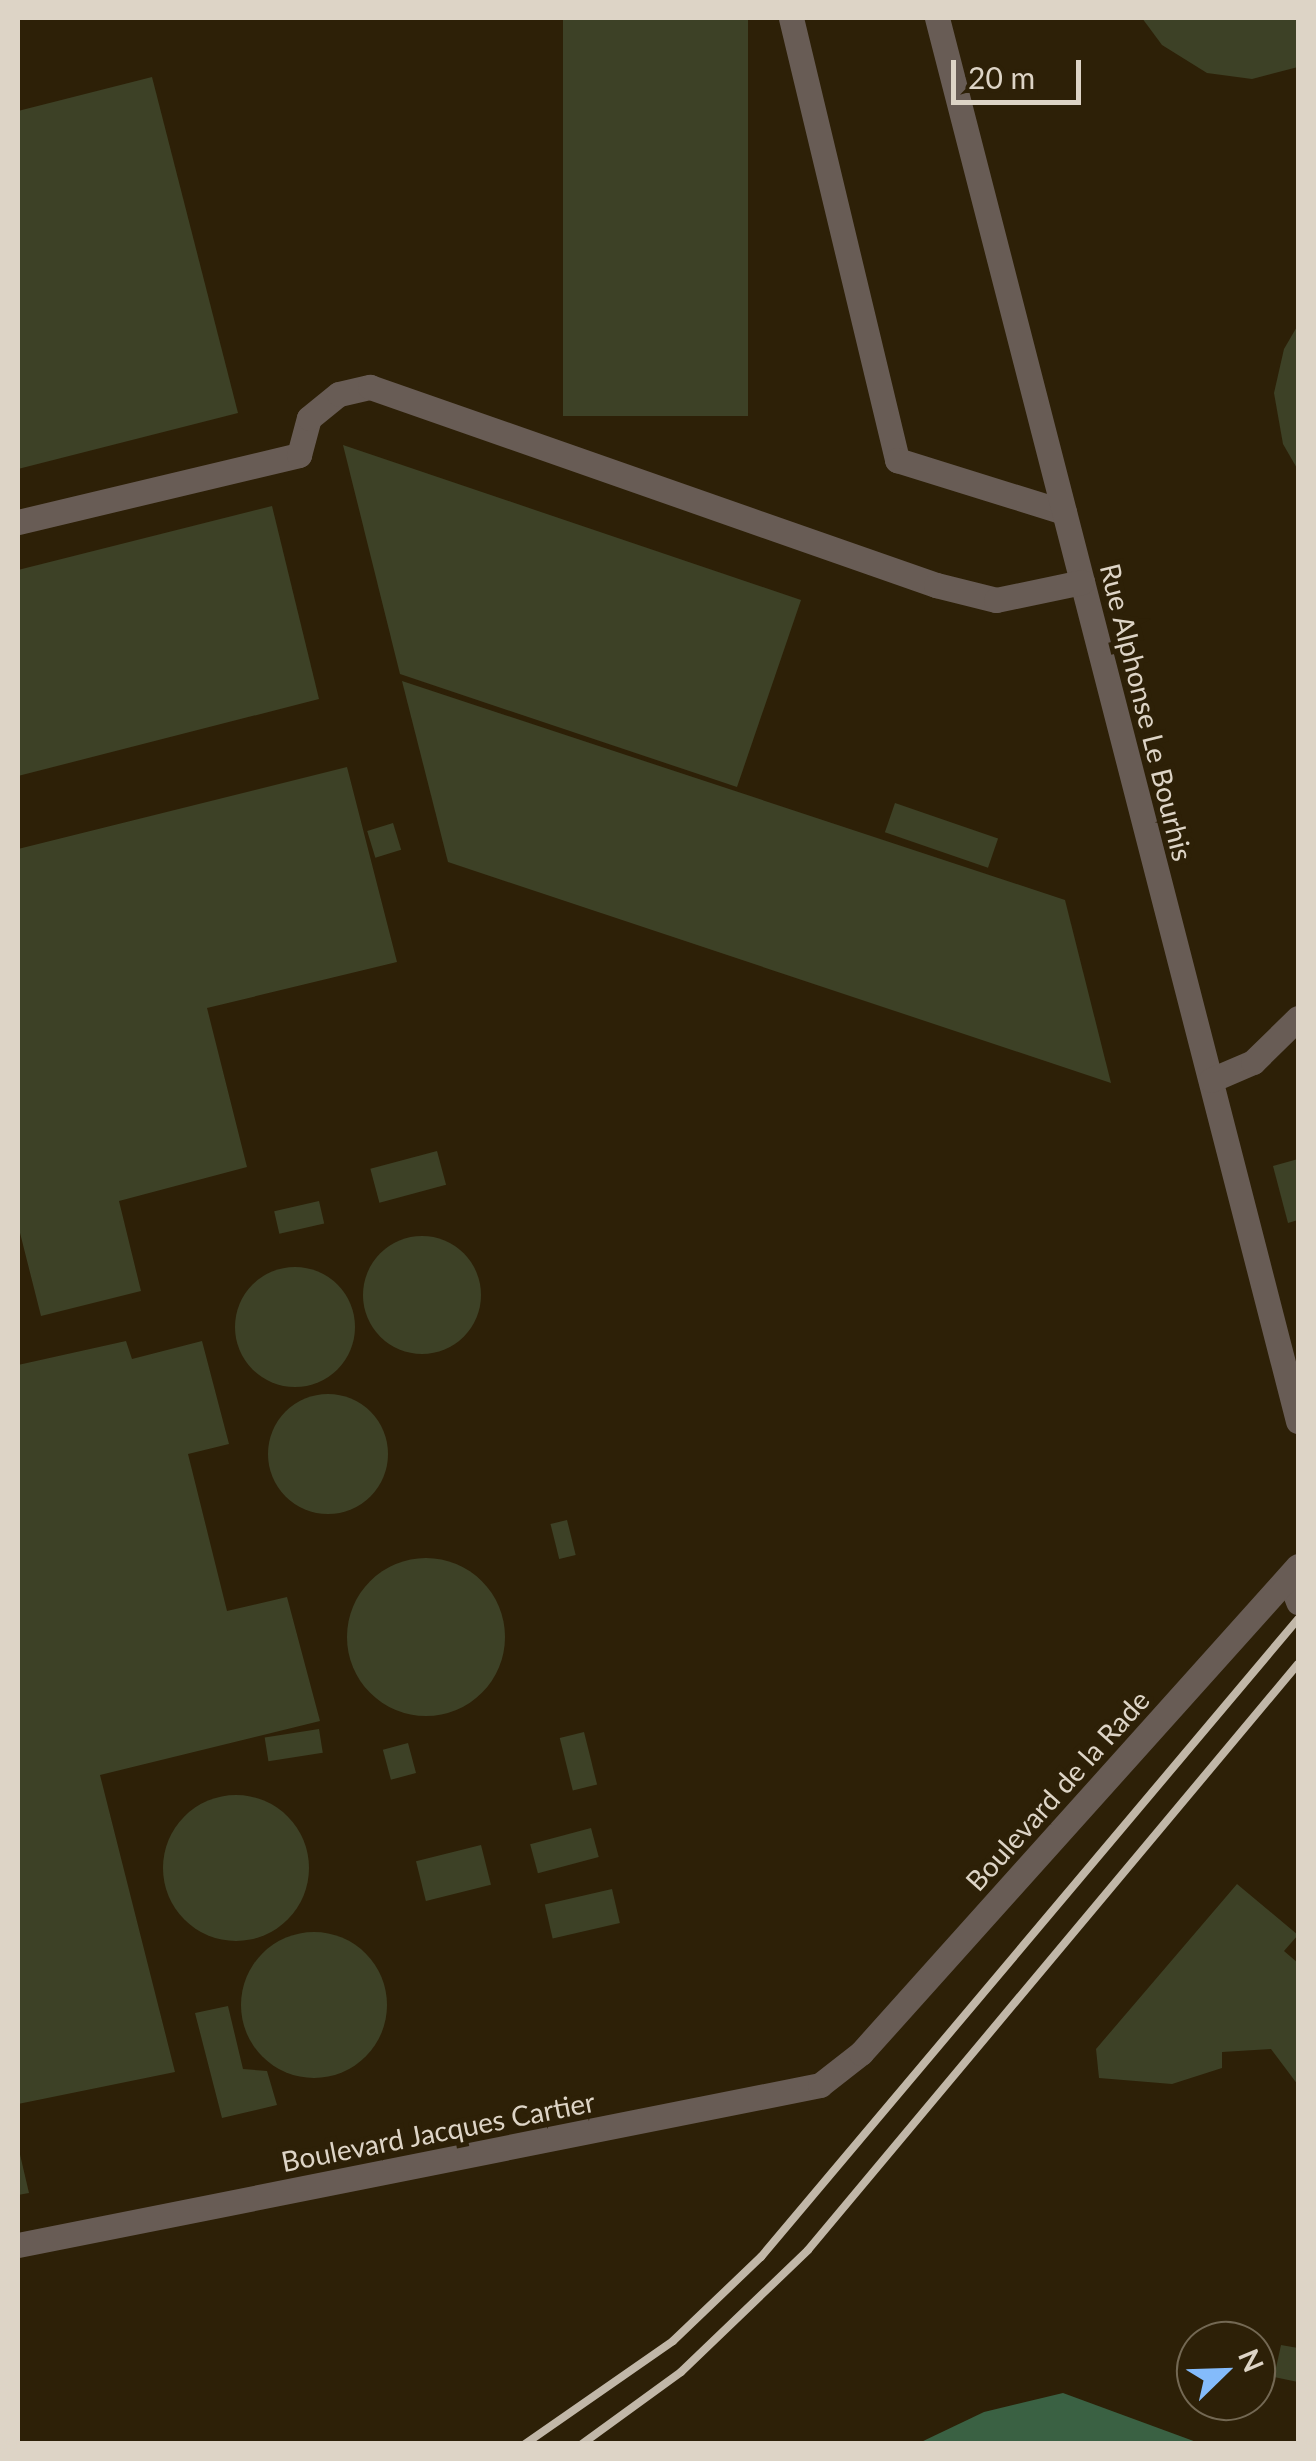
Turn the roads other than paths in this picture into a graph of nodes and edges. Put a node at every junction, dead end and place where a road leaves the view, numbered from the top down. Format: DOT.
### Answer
graph roads {
  1 [pos="791,18"];
  2 [pos="937,18"];
  3 [pos="1064,512"];
  4 [pos="18,522"];
  5 [pos="1082,582"];
  6 [pos="1298,1018"];
  7 [pos="1211,1080"];
  8 [pos="1298,1421"];
  9 [pos="1295,1582"];
  10 [pos="860,2053"];
  11 [pos="18,2245"];
  1 -- 3 [label="street"];
  2 -- 3 [label="street, Rue Alphonse Le Bourhis"];
  3 -- 5 [label="street, Rue Alphonse Le Bourhis"];
  4 -- 5 [label="street"];
  5 -- 7 [label="street, Rue Alphonse Le Bourhis"];
  6 -- 7 [label="street"];
  7 -- 8 [label="street, Rue Alphonse Le Bourhis"];
  9 -- 10 [label="street, Boulevard de la Rade"];
  10 -- 11 [label="street, Boulevard Jacques Cartier"];
}
